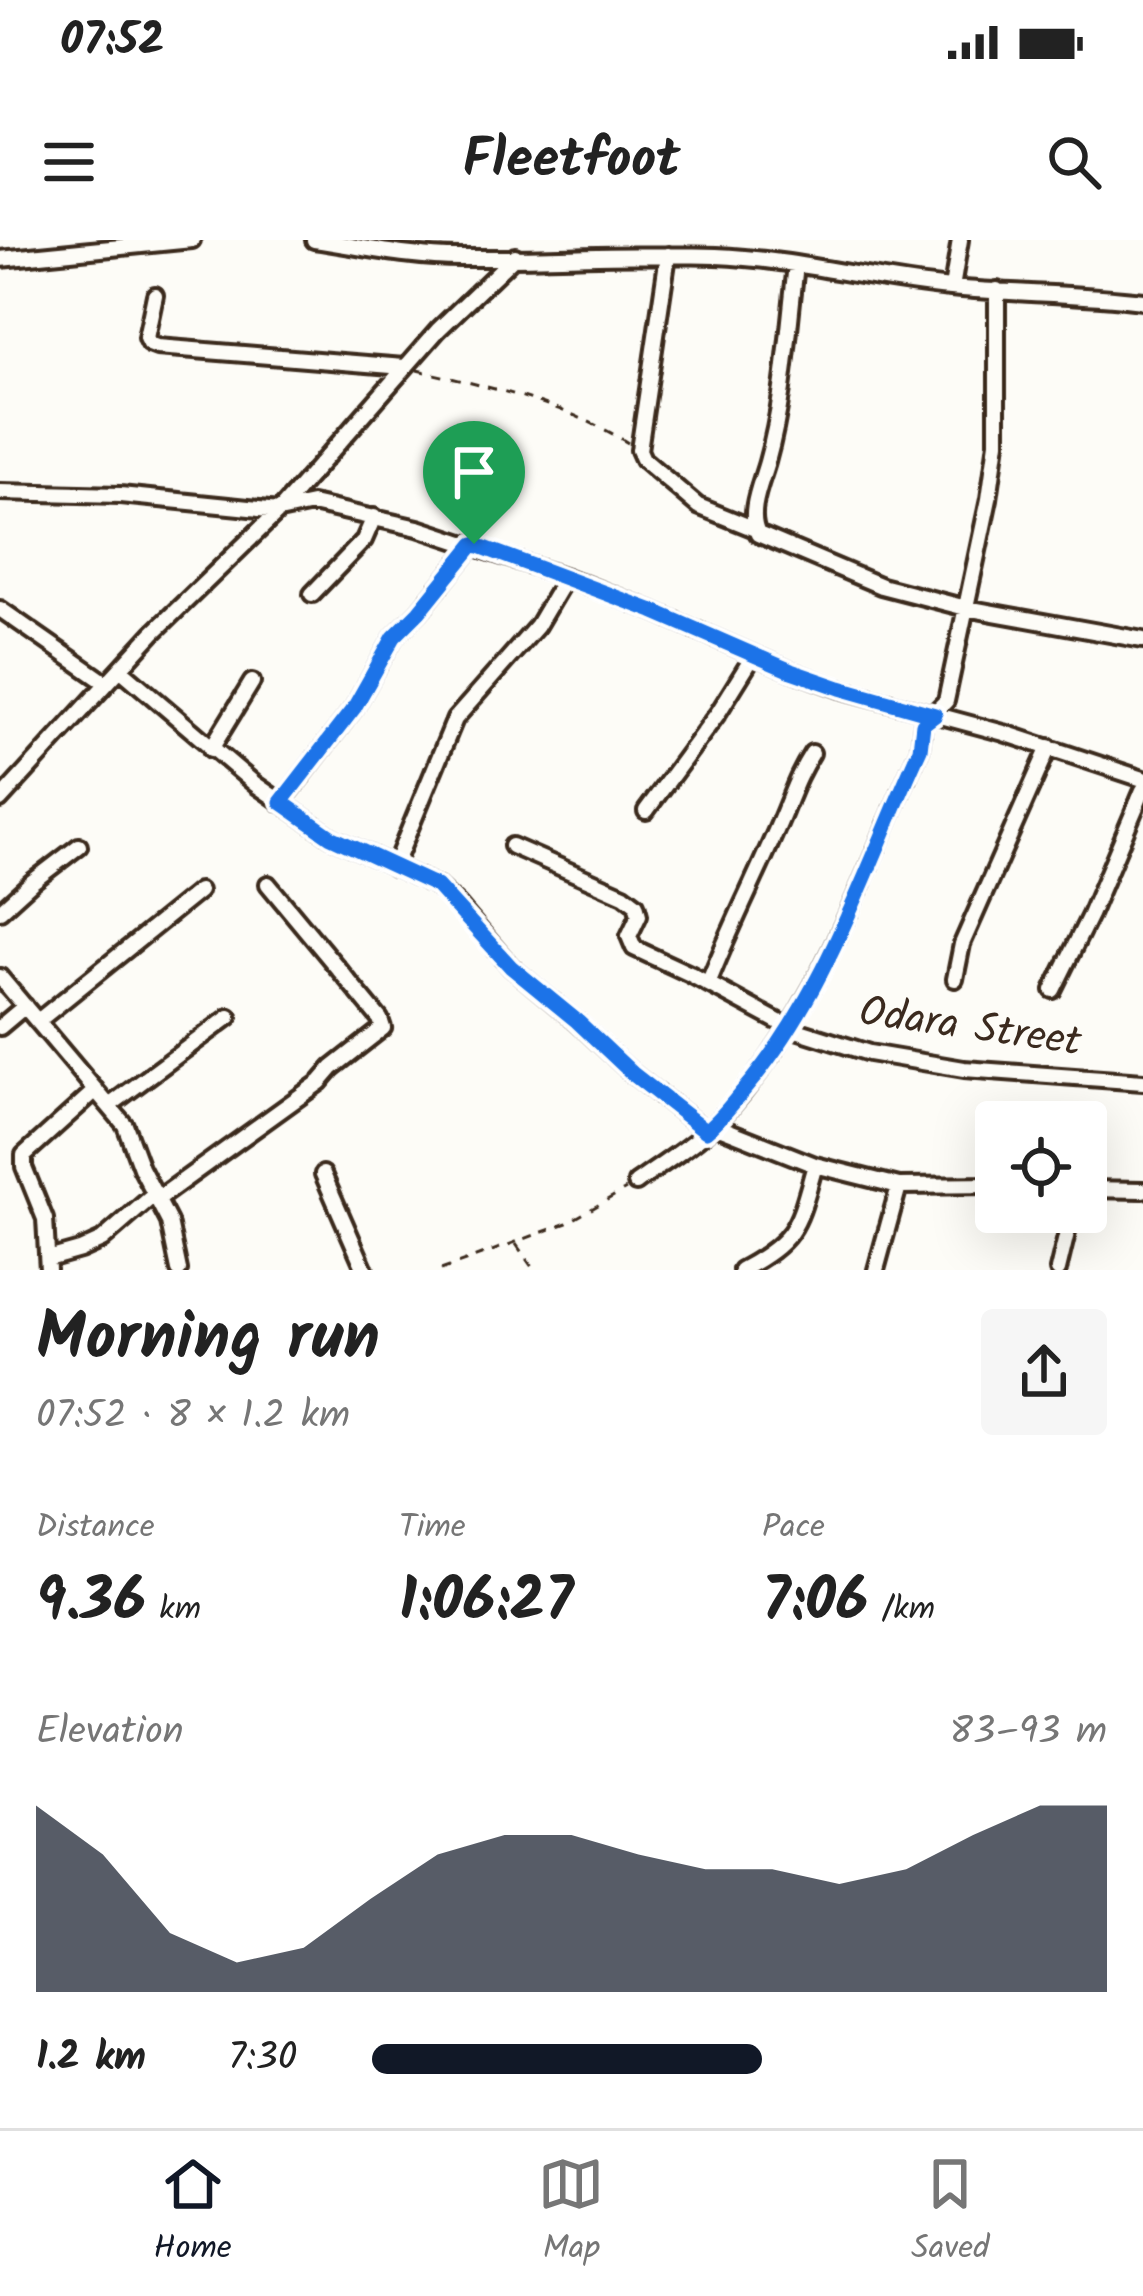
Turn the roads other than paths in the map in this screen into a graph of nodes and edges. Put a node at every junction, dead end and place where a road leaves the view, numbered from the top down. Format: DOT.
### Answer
graph roads {
  1 [pos="192,240"];
  2 [pos="314,240"];
  3 [pos="960,240"];
  4 [pos="519,251"];
  5 [pos="668,255"];
  6 [pos="488,257"];
  7 [pos="0,259"];
  8 [pos="796,265"];
  9 [pos="494,277"];
  10 [pos="952,288"];
  11 [pos="997,290"];
  12 [pos="155,296"];
  13 [pos="1143,301"];
  14 [pos="404,367"];
  15 [pos="0,492"];
  16 [pos="278,511"];
  17 [pos="374,518"];
  18 [pos="755,529"];
  19 [pos="474,544"];
  20 [pos="566,577"];
  21 [pos="312,594"];
  22 [pos="966,608"];
  23 [pos="0,609"];
  24 [pos="1143,640"];
  25 [pos="754,655"];
  26 [pos="120,669"];
  27 [pos="252,682"];
  28 [pos="106,683"];
  29 [pos="935,715"];
  30 [pos="211,748"];
  31 [pos="1049,748"];
  32 [pos="812,752"];
  33 [pos="1143,779"];
  34 [pos="1143,790"];
  35 [pos="0,800"];
  36 [pos="281,802"];
  37 [pos="646,811"];
  38 [pos="512,846"];
  39 [pos="80,847"];
  40 [pos="394,867"];
  41 [pos="268,884"];
  42 [pos="200,891"];
  43 [pos="0,911"];
  44 [pos="0,977"];
  45 [pos="955,979"];
  46 [pos="708,984"];
  47 [pos="1053,990"];
  48 [pos="26,1006"];
  49 [pos="229,1017"];
  50 [pos="38,1021"];
  51 [pos="0,1027"];
  52 [pos="790,1028"];
  53 [pos="1143,1082"];
  54 [pos="96,1090"];
  55 [pos="109,1106"];
  56 [pos="710,1128"];
  57 [pos="815,1165"];
  58 [pos="323,1174"];
  59 [pos="635,1183"];
  60 [pos="975,1185"];
  61 [pos="899,1186"];
  62 [pos="1107,1189"];
  63 [pos="1143,1190"];
  64 [pos="158,1196"];
  65 [pos="1067,1233"];
  66 [pos="48,1264"];
  67 [pos="178,1270"];
  68 [pos="364,1270"];
  69 [pos="741,1270"];
  70 [pos="876,1270"];
  71 [pos="1058,1270"];
  1 -- 7 [label="street"];
  2 -- 6 [label="street"];
  3 -- 10 [label="street"];
  4 -- 5 [label="street"];
  4 -- 6 [label="street"];
  4 -- 9 [label="street"];
  5 -- 8 [label="street"];
  5 -- 18 [label="street"];
  6 -- 9 [label="street"];
  8 -- 10 [label="street"];
  8 -- 18 [label="street"];
  9 -- 14 [label="street"];
  10 -- 11 [label="street"];
  11 -- 13 [label="street"];
  11 -- 22 [label="street"];
  12 -- 14 [label="street"];
  14 -- 16 [label="street"];
  15 -- 16 [label="street"];
  16 -- 17 [label="street"];
  16 -- 26 [label="street"];
  17 -- 19 [label="street"];
  17 -- 21 [label="street"];
  18 -- 22 [label="street"];
  19 -- 20 [label="street"];
  19 -- 36 [label="street"];
  20 -- 25 [label="street"];
  20 -- 40 [label="street"];
  22 -- 24 [label="street"];
  22 -- 29 [label="street"];
  23 -- 28 [label="street"];
  25 -- 29 [label="street"];
  25 -- 37 [label="street"];
  26 -- 28 [label="street"];
  26 -- 30 [label="street"];
  27 -- 30 [label="street"];
  28 -- 35 [label="street"];
  29 -- 31 [label="street"];
  29 -- 52 [label="street"];
  30 -- 36 [label="street"];
  31 -- 33 [label="street"];
  31 -- 45 [label="street"];
  32 -- 46 [label="street"];
  34 -- 47 [label="street"];
  36 -- 40 [label="street"];
  38 -- 46 [label="street, Odara Street"];
  39 -- 43 [label="street"];
  40 -- 56 [label="street"];
  41 -- 64 [label="street"];
  42 -- 50 [label="street"];
  44 -- 48 [label="street"];
  46 -- 52 [label="street, Odara Street"];
  48 -- 50 [label="street"];
  48 -- 51 [label="street"];
  49 -- 55 [label="street"];
  50 -- 54 [label="street"];
  52 -- 53 [label="street, Odara Street"];
  52 -- 56 [label="street"];
  54 -- 55 [label="street"];
  54 -- 66 [label="street"];
  55 -- 64 [label="street"];
  56 -- 57 [label="street"];
  56 -- 59 [label="street"];
  57 -- 61 [label="street"];
  57 -- 69 [label="street"];
  58 -- 68 [label="street"];
  60 -- 61 [label="street"];
  61 -- 70 [label="street"];
  62 -- 63 [label="street"];
  64 -- 66 [label="street"];
  64 -- 67 [label="street"];
  65 -- 71 [label="street"];
}
